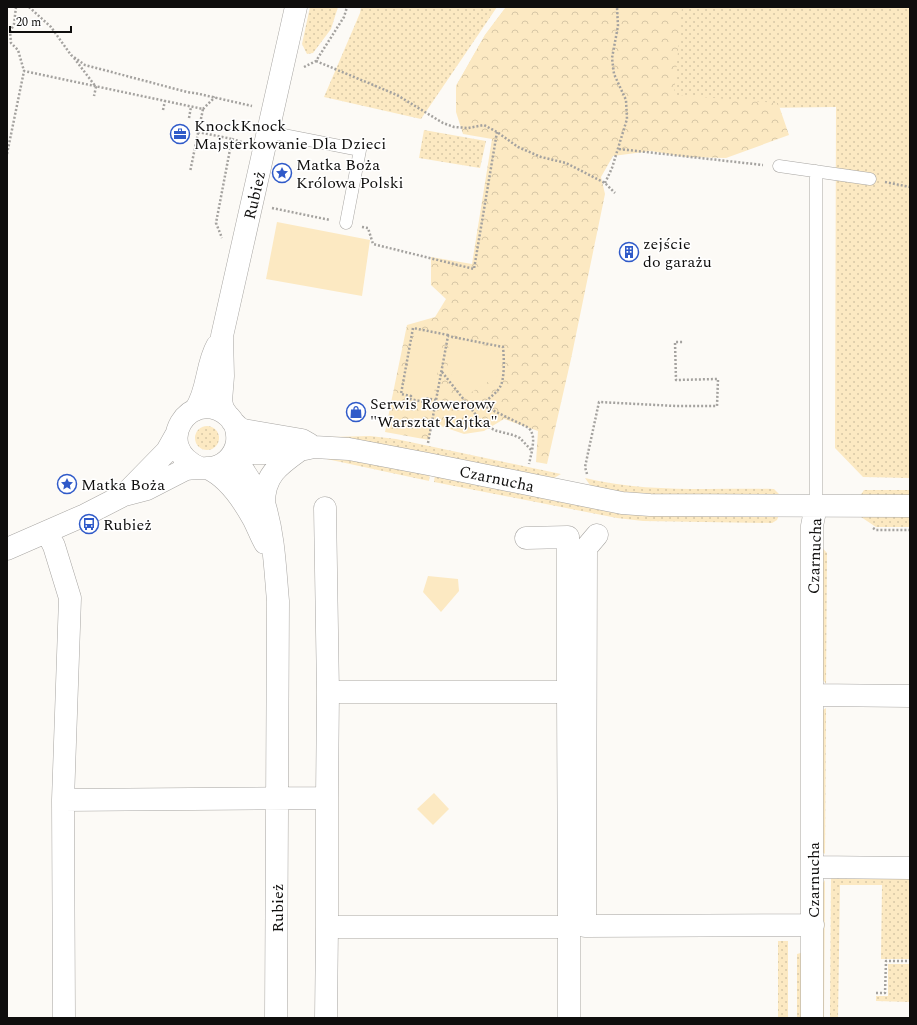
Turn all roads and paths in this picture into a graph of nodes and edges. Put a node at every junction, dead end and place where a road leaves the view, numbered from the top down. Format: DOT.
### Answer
graph roads {
  1 [pos="16,7"];
  2 [pos="29,7"];
  3 [pos="296,7"];
  4 [pos="347,7"];
  5 [pos="617,7"];
  6 [pos="71,55"];
  7 [pos="316,61"];
  8 [pos="24,72"];
  9 [pos="279,81"];
  10 [pos="96,87"];
  11 [pos="94,96"];
  12 [pos="215,97"];
  13 [pos="165,101"];
  14 [pos="192,107"];
  15 [pos="203,109"];
  16 [pos="163,110"];
  17 [pos="189,118"];
  18 [pos="270,122"];
  19 [pos="198,132"];
  20 [pos="498,132"];
  21 [pos="619,149"];
  22 [pos="7,154"];
  23 [pos="779,166"];
  24 [pos="190,172"];
  25 [pos="816,172"];
  26 [pos="870,179"];
  27 [pos="605,183"];
  28 [pos="910,187"];
  29 [pos="615,193"];
  30 [pos="268,207"];
  31 [pos="346,223"];
  32 [pos="225,245"];
  33 [pos="222,336"];
  34 [pos="448,336"];
  35 [pos="684,342"];
  36 [pos="441,372"];
  37 [pos="436,400"];
  38 [pos="195,410"];
  39 [pos="230,418"];
  40 [pos="176,435"];
  41 [pos="428,444"];
  42 [pos="307,448"];
  43 [pos="532,451"];
  44 [pos="234,452"];
  45 [pos="528,465"];
  46 [pos="203,468"];
  47 [pos="587,477"];
  48 [pos="124,495"];
  49 [pos="264,504"];
  50 [pos="816,506"];
  51 [pos="910,506"];
  52 [pos="325,508"];
  53 [pos="47,532"];
  54 [pos="597,535"];
  55 [pos="526,538"];
  56 [pos="7,549"];
  57 [pos="274,555"];
  58 [pos="328,692"];
  59 [pos="568,692"];
  60 [pos="812,695"];
  61 [pos="910,696"];
  62 [pos="277,798"];
  63 [pos="327,798"];
  64 [pos="63,800"];
  65 [pos="813,866"];
  66 [pos="910,868"];
  67 [pos="813,925"];
  68 [pos="327,927"];
  69 [pos="569,927"];
  70 [pos="910,961"];
  71 [pos="876,992"];
  72 [pos="64,1018"];
  73 [pos="276,1018"];
  74 [pos="326,1018"];
  75 [pos="569,1018"];
  76 [pos="812,1018"];
  1 -- 8 [label="path"];
  2 -- 6 [label="path"];
  3 -- 9 [label="street, Rubież"];
  4 -- 7 [label="path"];
  5 -- 21 [label="path"];
  6 -- 10 [label="path"];
  6 -- 12 [label="path"];
  7 -- 9 [label="path"];
  7 -- 20 [label="path"];
  8 -- 10 [label="path"];
  8 -- 22 [label="path"];
  9 -- 18 [label="street, Rubież"];
  10 -- 11 [label="path"];
  10 -- 13 [label="path"];
  12 -- 15 [label="path"];
  12 -- 18 [label="path"];
  13 -- 14 [label="path"];
  13 -- 16 [label="path"];
  14 -- 15 [label="path"];
  14 -- 17 [label="path"];
  15 -- 19 [label="path"];
  18 -- 31 [label="lane"];
  18 -- 33 [label="street, Rubież"];
  19 -- 24 [label="path"];
  19 -- 32 [label="path"];
  20 -- 27 [label="path"];
  20 -- 31 [label="path"];
  21 -- 23 [label="path"];
  21 -- 27 [label="path"];
  23 -- 25 [label="lane"];
  25 -- 26 [label="lane"];
  25 -- 50 [label="lane"];
  26 -- 28 [label="path"];
  27 -- 29 [label="path"];
  30 -- 31 [label="path"];
  33 -- 38 [label="street, Rubież"];
  33 -- 39 [label="street, Rubież"];
  34 -- 36 [label="path"];
  34 -- 37 [label="path"];
  34 -- 43 [label="path"];
  35 -- 47 [label="path"];
  36 -- 37 [label="path"];
  36 -- 43 [label="path"];
  37 -- 41 [label="path"];
  38 -- 39 [label="street"];
  38 -- 40 [label="street"];
  39 -- 42 [label="street, Czarnucha"];
  39 -- 44 [label="street"];
  40 -- 46 [label="street"];
  40 -- 48 [label="street"];
  42 -- 44 [label="street, Czarnucha"];
  42 -- 49 [label="street"];
  42 -- 50 [label="street, Czarnucha"];
  43 -- 45 [label="path"];
  44 -- 46 [label="street"];
  44 -- 49 [label="street, Rubież"];
  46 -- 48 [label="street"];
  46 -- 57 [label="street, Rubież"];
  48 -- 53 [label="street"];
  49 -- 57 [label="street, Rubież"];
  50 -- 51 [label="street"];
  50 -- 60 [label="street, Czarnucha"];
  52 -- 58 [label="street"];
  53 -- 56 [label="street"];
  53 -- 64 [label="street"];
  54 -- 67 [label="street"];
  55 -- 59 [label="street"];
  57 -- 62 [label="street, Rubież"];
  58 -- 59 [label="street"];
  58 -- 63 [label="street"];
  59 -- 69 [label="street"];
  60 -- 61 [label="street"];
  60 -- 65 [label="street, Czarnucha"];
  62 -- 63 [label="street"];
  62 -- 64 [label="street"];
  62 -- 73 [label="street, Rubież"];
  63 -- 68 [label="street"];
  64 -- 72 [label="street"];
  65 -- 66 [label="street"];
  65 -- 67 [label="street, Czarnucha"];
  67 -- 76 [label="street, Czarnucha"];
  68 -- 69 [label="street"];
  68 -- 74 [label="street"];
  69 -- 75 [label="street"];
  70 -- 71 [label="path"];
}
